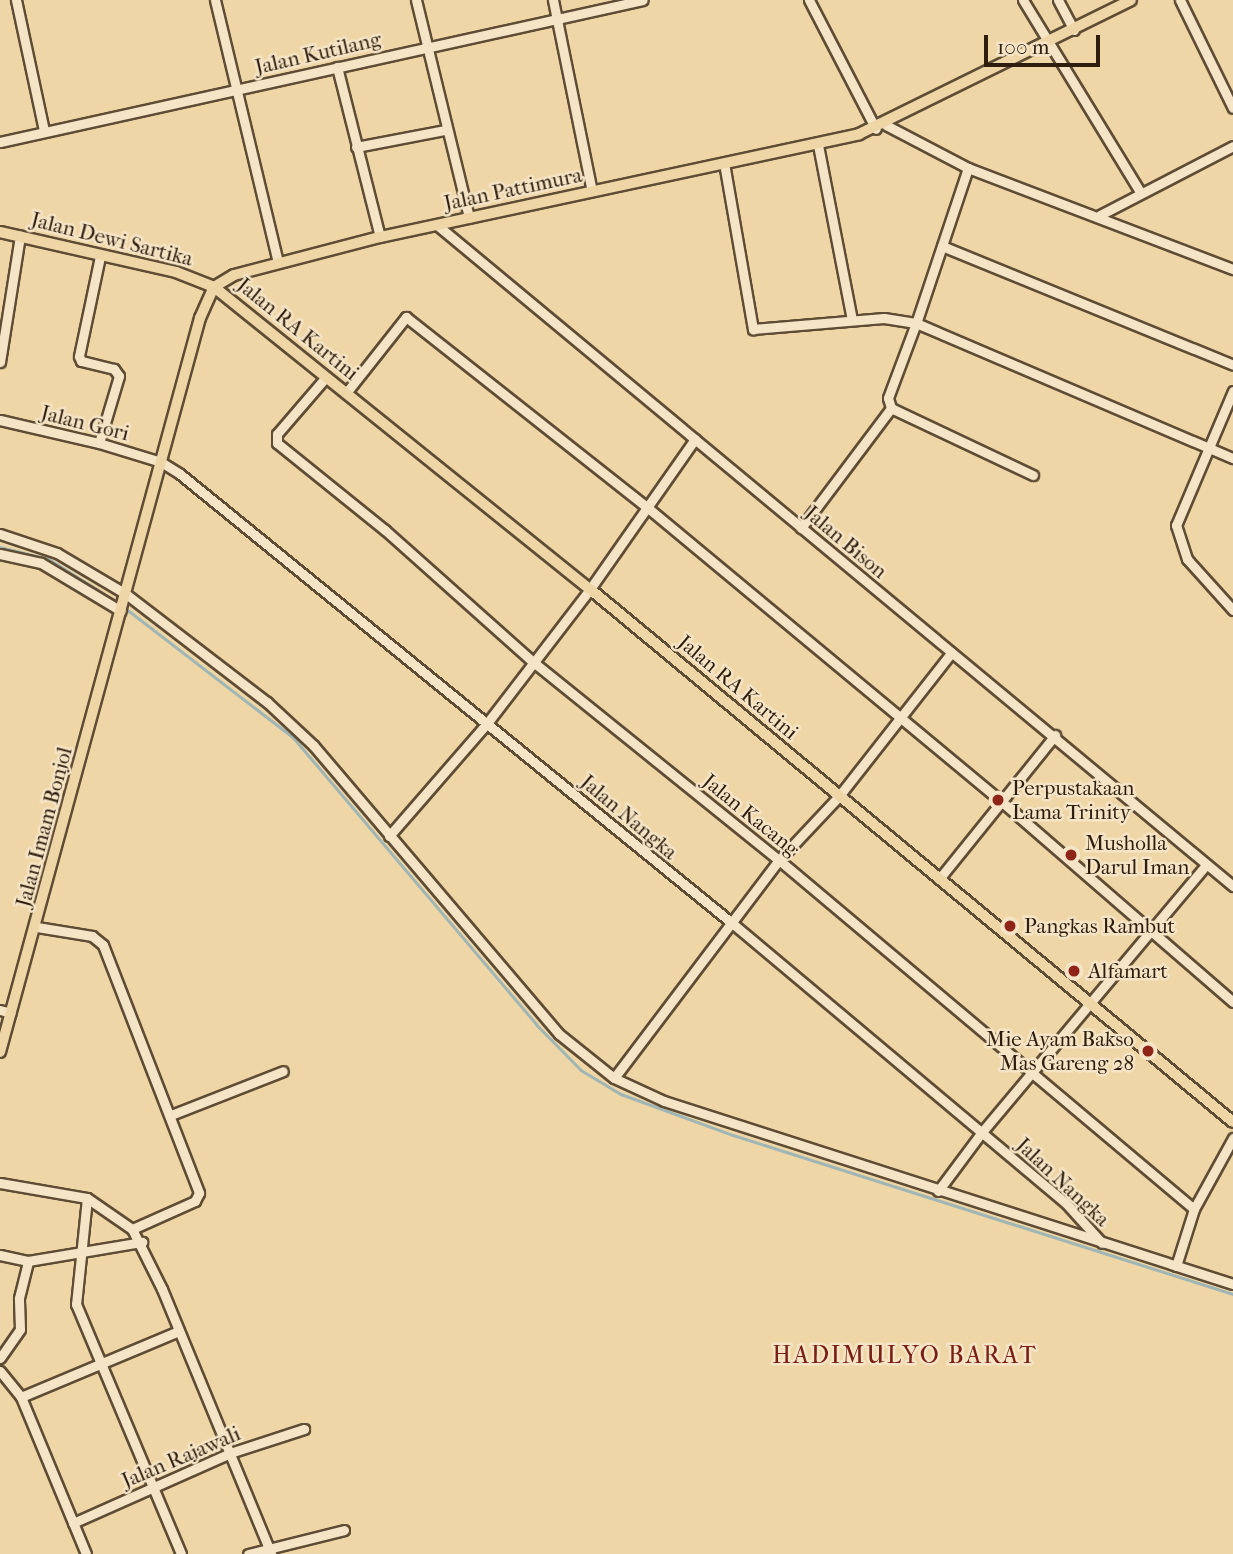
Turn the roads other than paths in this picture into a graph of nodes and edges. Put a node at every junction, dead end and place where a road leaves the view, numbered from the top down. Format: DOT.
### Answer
graph roads {
  1 [pos="16,0"];
  2 [pos="215,0"];
  3 [pos="416,0"];
  4 [pos="553,0"];
  5 [pos="643,0"];
  6 [pos="809,0"];
  7 [pos="1023,0"];
  8 [pos="1058,0"];
  9 [pos="1131,0"];
  10 [pos="1180,0"];
  11 [pos="626,2"];
  12 [pos="557,17"];
  13 [pos="1074,30"];
  14 [pos="1049,43"];
  15 [pos="427,46"];
  16 [pos="337,67"];
  17 [pos="237,90"];
  18 [pos="1233,108"];
  19 [pos="881,127"];
  20 [pos="445,130"];
  21 [pos="44,131"];
  22 [pos="0,142"];
  23 [pos="818,145"];
  24 [pos="356,146"];
  25 [pos="1233,146"];
  26 [pos="724,163"];
  27 [pos="968,168"];
  28 [pos="592,191"];
  29 [pos="1140,192"];
  30 [pos="1100,215"];
  31 [pos="470,218"];
  32 [pos="437,225"];
  33 [pos="0,232"];
  34 [pos="20,236"];
  35 [pos="380,237"];
  36 [pos="942,246"];
  37 [pos="100,256"];
  38 [pos="278,263"];
  39 [pos="1233,269"];
  40 [pos="214,287"];
  41 [pos="852,320"];
  42 [pos="916,323"];
  43 [pos="0,362"];
  44 [pos="1233,365"];
  45 [pos="326,377"];
  46 [pos="1233,391"];
  47 [pos="346,393"];
  48 [pos="891,408"];
  49 [pos="0,420"];
  50 [pos="695,439"];
  51 [pos="99,443"];
  52 [pos="1210,449"];
  53 [pos="1233,458"];
  54 [pos="161,462"];
  55 [pos="1033,475"];
  56 [pos="648,508"];
  57 [pos="802,528"];
  58 [pos="0,534"];
  59 [pos="0,554"];
  60 [pos="590,589"];
  61 [pos="126,594"];
  62 [pos="1233,610"];
  63 [pos="121,611"];
  64 [pos="951,653"];
  65 [pos="533,661"];
  66 [pos="897,716"];
  67 [pos="488,722"];
  68 [pos="1055,735"];
  69 [pos="839,796"];
  70 [pos="1001,801"];
  71 [pos="389,836"];
  72 [pos="779,860"];
  73 [pos="1206,865"];
  74 [pos="939,878"];
  75 [pos="1233,886"];
  76 [pos="732,923"];
  77 [pos="37,927"];
  78 [pos="1149,932"];
  79 [pos="1233,1002"];
  80 [pos="1088,1004"];
  81 [pos="5,1011"];
  82 [pos="0,1052"];
  83 [pos="283,1071"];
  84 [pos="1032,1071"];
  85 [pos="614,1078"];
  86 [pos="170,1115"];
  87 [pos="1233,1122"];
  88 [pos="982,1132"];
  89 [pos="1233,1138"];
  90 [pos="0,1183"];
  91 [pos="938,1191"];
  92 [pos="87,1198"];
  93 [pos="1194,1209"];
  94 [pos="132,1228"];
  95 [pos="142,1242"];
  96 [pos="1103,1244"];
  97 [pos="81,1254"];
  98 [pos="0,1255"];
  99 [pos="28,1261"];
  100 [pos="1176,1266"];
  101 [pos="1233,1284"];
  102 [pos="179,1331"];
  103 [pos="0,1358"];
  104 [pos="99,1363"];
  105 [pos="0,1371"];
  106 [pos="22,1397"];
  107 [pos="304,1429"];
  108 [pos="230,1453"];
  109 [pos="154,1487"];
  110 [pos="73,1523"];
  111 [pos="344,1530"];
  112 [pos="270,1550"];
  113 [pos="86,1554"];
  114 [pos="181,1554"];
  115 [pos="248,1554"];
  1 -- 21 [label="street"];
  2 -- 17 [label="street"];
  3 -- 15 [label="street"];
  4 -- 12 [label="street"];
  5 -- 11 [label="street, Jalan Kutilang"];
  6 -- 19 [label="street"];
  7 -- 14 [label="street"];
  8 -- 13 [label="street"];
  9 -- 13 [label="main road, Jalan Pattimura"];
  10 -- 18 [label="street"];
  11 -- 12 [label="street, Jalan Kutilang"];
  12 -- 15 [label="street, Jalan Kutilang"];
  12 -- 28 [label="street"];
  13 -- 14 [label="main road, Jalan Pattimura"];
  14 -- 19 [label="main road, Jalan Pattimura"];
  14 -- 29 [label="street"];
  15 -- 16 [label="street, Jalan Kutilang"];
  15 -- 20 [label="street"];
  16 -- 17 [label="street, Jalan Kutilang"];
  16 -- 24 [label="street"];
  17 -- 21 [label="street, Jalan Kutilang"];
  17 -- 38 [label="street"];
  19 -- 23 [label="main road, Jalan Pattimura"];
  19 -- 27 [label="street"];
  20 -- 24 [label="street"];
  20 -- 31 [label="street"];
  21 -- 22 [label="street, Jalan Kutilang"];
  23 -- 26 [label="main road, Jalan Pattimura"];
  23 -- 41 [label="street"];
  24 -- 35 [label="street"];
  25 -- 29 [label="street"];
  26 -- 28 [label="main road, Jalan Pattimura"];
  26 -- 41 [label="street"];
  27 -- 30 [label="street"];
  27 -- 36 [label="street"];
  28 -- 31 [label="main road, Jalan Pattimura"];
  29 -- 30 [label="street"];
  30 -- 39 [label="street"];
  31 -- 32 [label="main road, Jalan Pattimura"];
  32 -- 35 [label="main road, Jalan Pattimura"];
  32 -- 50 [label="street, Jalan Bison"];
  33 -- 34 [label="main road, Jalan Dewi Sartika"];
  34 -- 37 [label="main road, Jalan Dewi Sartika"];
  34 -- 43 [label="street"];
  35 -- 38 [label="main road, Jalan Pattimura"];
  36 -- 42 [label="street"];
  36 -- 44 [label="street"];
  37 -- 40 [label="main road, Jalan Dewi Sartika"];
  37 -- 51 [label="street"];
  38 -- 40 [label="main road, Jalan Pattimura"];
  40 -- 45 [label="main road, Jalan RA Kartini"];
  40 -- 54 [label="main road"];
  41 -- 42 [label="street"];
  42 -- 48 [label="street"];
  42 -- 52 [label="street"];
  45 -- 47 [label="main road, Jalan RA Kartini"];
  45 -- 65 [label="street, Jalan Kacang"];
  46 -- 52 [label="street"];
  47 -- 56 [label="street"];
  47 -- 60 [label="main road, Jalan RA Kartini"];
  48 -- 55 [label="street"];
  48 -- 57 [label="street"];
  49 -- 51 [label="street, Jalan Gori"];
  50 -- 56 [label="street"];
  50 -- 57 [label="street, Jalan Bison"];
  51 -- 54 [label="street, Jalan Gori"];
  52 -- 53 [label="street"];
  52 -- 62 [label="street"];
  54 -- 61 [label="main road"];
  54 -- 67 [label="street, Jalan Nangka"];
  56 -- 60 [label="street"];
  56 -- 66 [label="street"];
  57 -- 64 [label="street, Jalan Bison"];
  58 -- 61 [label="street, Jalan Nangka"];
  59 -- 63 [label="street"];
  60 -- 65 [label="street"];
  60 -- 69 [label="main road, Jalan RA Kartini"];
  61 -- 63 [label="main road"];
  61 -- 71 [label="street, Jalan Nangka"];
  63 -- 77 [label="main road, Jalan Imam Bonjol"];
  64 -- 66 [label="street"];
  64 -- 68 [label="street, Jalan Bison"];
  65 -- 67 [label="street"];
  65 -- 72 [label="street, Jalan Kacang"];
  66 -- 69 [label="street"];
  66 -- 70 [label="street"];
  67 -- 71 [label="street"];
  67 -- 76 [label="street, Jalan Nangka"];
  68 -- 70 [label="street"];
  68 -- 73 [label="street, Jalan Bison"];
  69 -- 72 [label="street"];
  69 -- 74 [label="main road, Jalan RA Kartini"];
  70 -- 74 [label="street"];
  70 -- 78 [label="street"];
  71 -- 85 [label="street, Jalan Nangka"];
  72 -- 76 [label="street"];
  72 -- 84 [label="street, Jalan Kacang"];
  73 -- 75 [label="street, Jalan Bison"];
  73 -- 78 [label="street"];
  74 -- 80 [label="main road, Jalan RA Kartini"];
  76 -- 85 [label="street"];
  76 -- 88 [label="street, Jalan Nangka"];
  77 -- 81 [label="main road, Jalan Imam Bonjol"];
  77 -- 86 [label="street"];
  78 -- 79 [label="street"];
  78 -- 80 [label="street"];
  80 -- 84 [label="street"];
  80 -- 87 [label="main road, Jalan RA Kartini"];
  81 -- 82 [label="main road, Jalan Imam Bonjol"];
  83 -- 86 [label="street"];
  84 -- 88 [label="street"];
  84 -- 93 [label="street, Jalan Kacang"];
  85 -- 91 [label="street, Jalan Nangka"];
  86 -- 94 [label="street"];
  88 -- 91 [label="street"];
  88 -- 96 [label="street, Jalan Nangka"];
  89 -- 93 [label="street"];
  90 -- 92 [label="street"];
  91 -- 96 [label="street, Jalan Nangka"];
  92 -- 94 [label="street"];
  92 -- 97 [label="street"];
  93 -- 100 [label="street"];
  94 -- 95 [label="street"];
  95 -- 97 [label="street"];
  95 -- 102 [label="street"];
  96 -- 100 [label="street"];
  97 -- 99 [label="street"];
  97 -- 104 [label="street"];
  98 -- 99 [label="street"];
  99 -- 103 [label="street"];
  100 -- 101 [label="street"];
  102 -- 104 [label="street"];
  102 -- 108 [label="street"];
  104 -- 106 [label="street"];
  104 -- 109 [label="street"];
  105 -- 106 [label="street"];
  106 -- 110 [label="street"];
  107 -- 108 [label="street, Jalan Rajawali"];
  108 -- 109 [label="street, Jalan Rajawali"];
  108 -- 112 [label="street"];
  109 -- 110 [label="street, Jalan Rajawali"];
  109 -- 114 [label="street"];
  110 -- 113 [label="street"];
  111 -- 112 [label="street"];
  112 -- 115 [label="street"];
}
